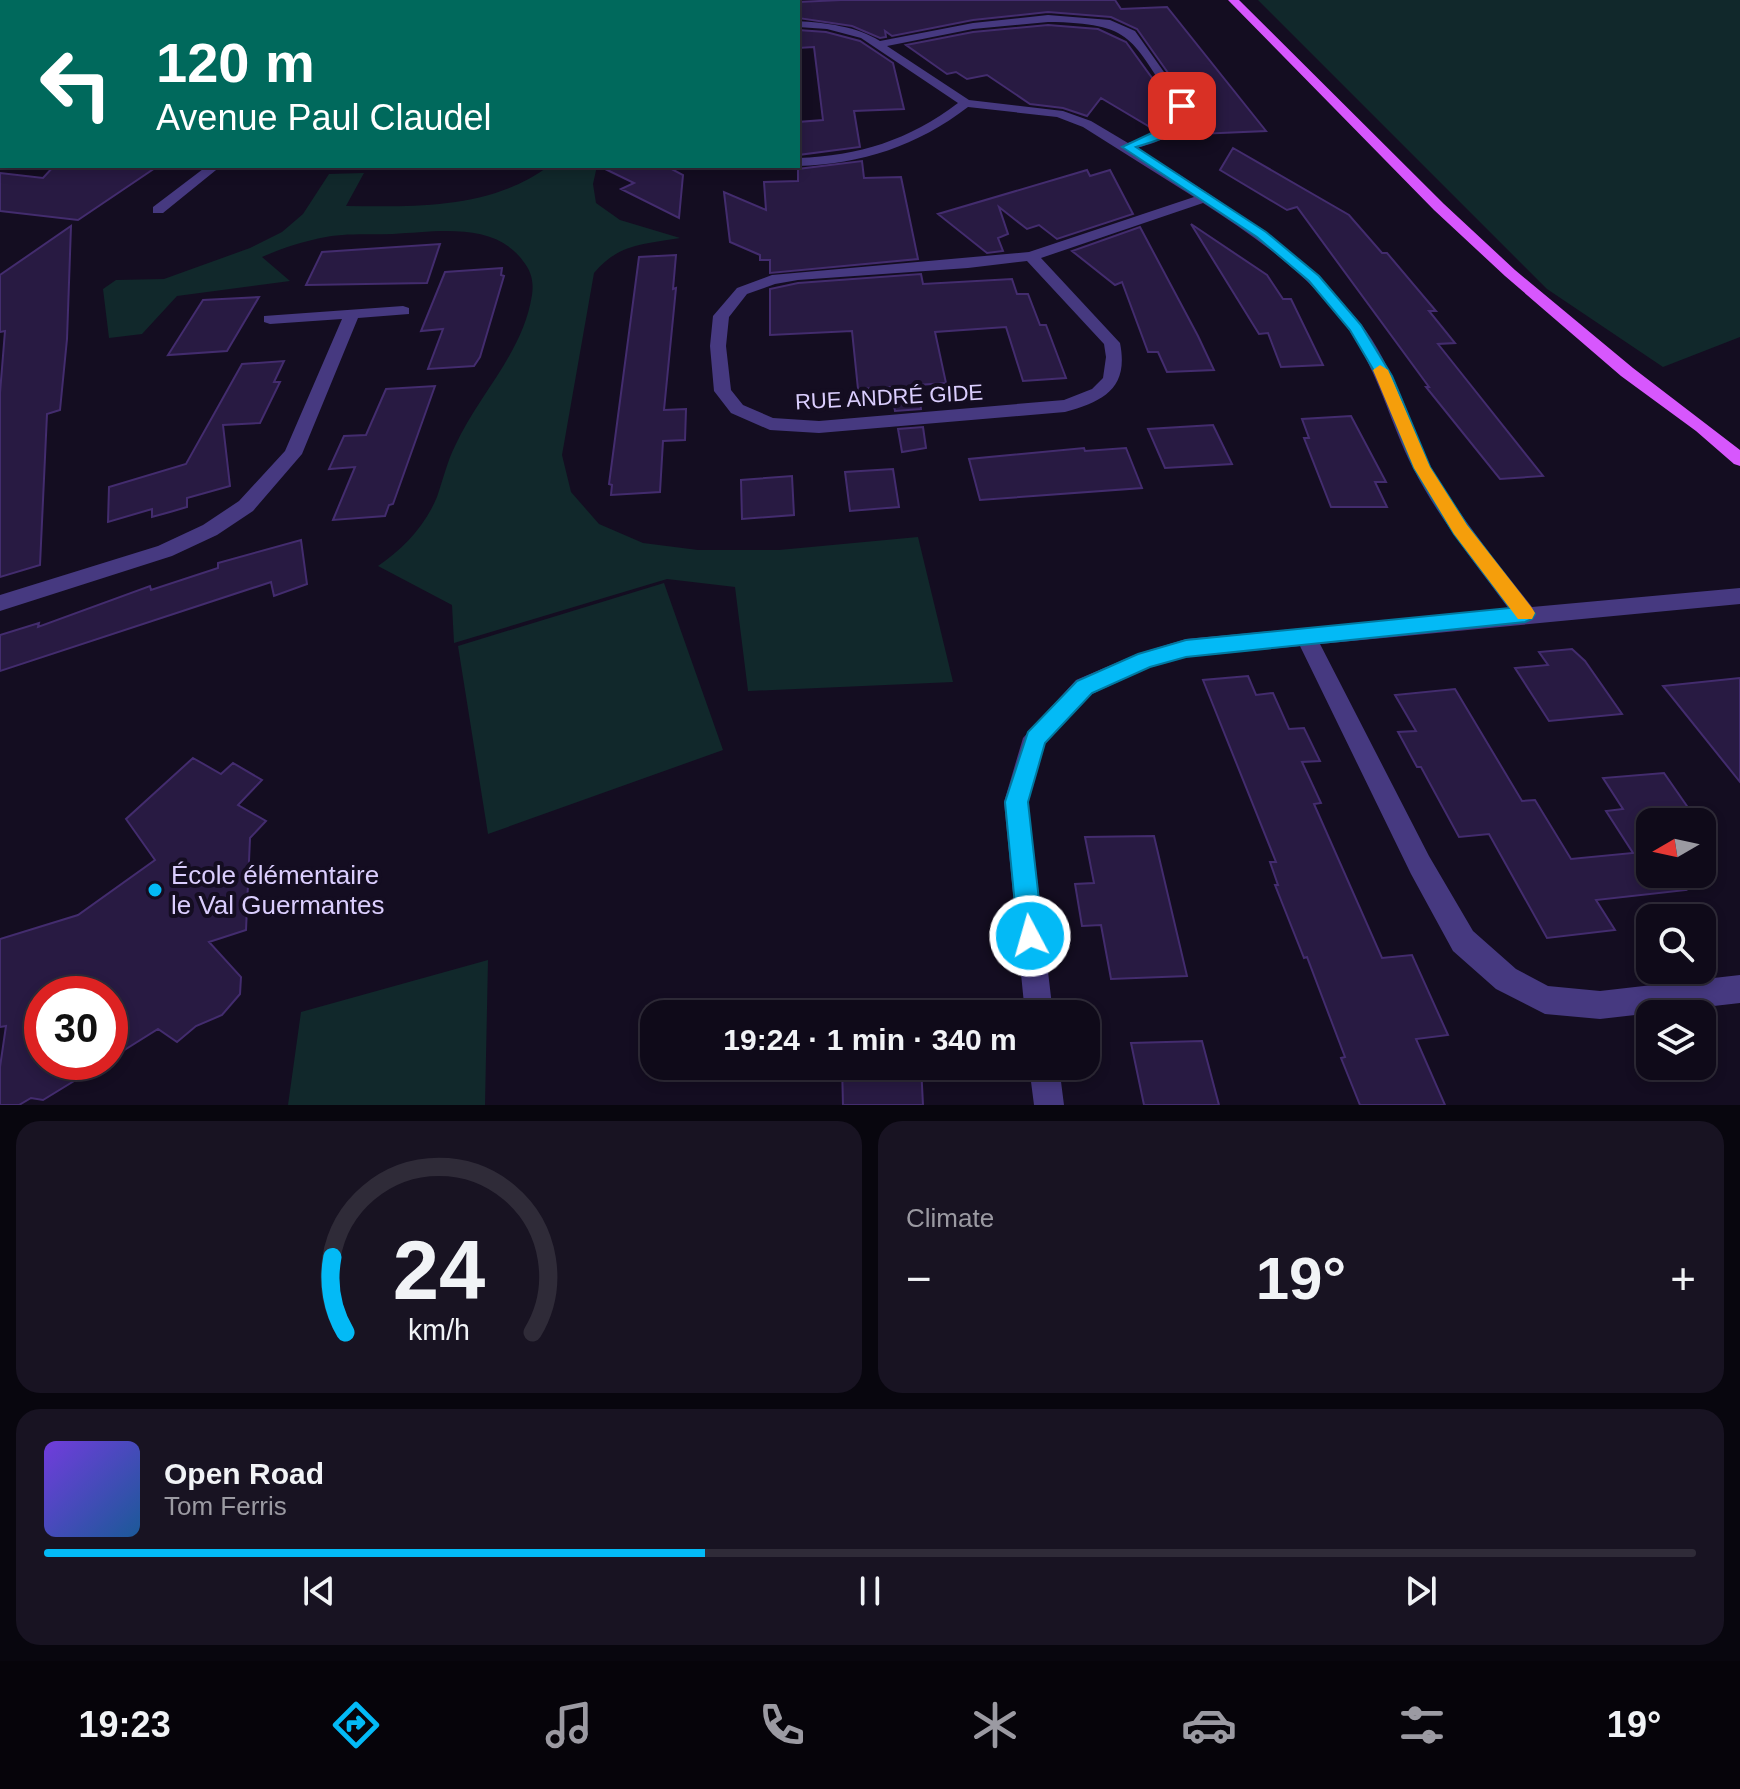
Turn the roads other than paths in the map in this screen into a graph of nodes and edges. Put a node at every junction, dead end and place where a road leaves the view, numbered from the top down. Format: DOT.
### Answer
graph roads {
  1 [pos="1233,0"];
  2 [pos="800,24"];
  3 [pos="881,44"];
  4 [pos="966,103"];
  5 [pos="1127,147"];
  6 [pos="800,162"];
  7 [pos="212,168"];
  8 [pos="1204,198"];
  9 [pos="158,210"];
  10 [pos="1031,256"];
  11 [pos="403,311"];
  12 [pos="352,314"];
  13 [pos="270,319"];
  14 [pos="1702,427"];
  15 [pos="1740,449"];
  16 [pos="1740,460"];
  17 [pos="1738,594"];
  18 [pos="0,603"];
  19 [pos="1525,614"];
  20 [pos="1306,637"];
  21 [pos="1740,989"];
  22 [pos="1037,1000"];
  23 [pos="1046,1080"];
  24 [pos="1049,1105"];
  1 -- 14 [label="main road"];
  2 -- 3 [label="street"];
  3 -- 4 [label="street"];
  3 -- 5 [label="street"];
  4 -- 5 [label="street"];
  4 -- 6 [label="street"];
  5 -- 8 [label="street"];
  7 -- 9 [label="street"];
  8 -- 10 [label="street, RUE ANDRÉ GIDE"];
  8 -- 19 [label="street"];
  10 -- 10 [label="street, RUE ANDRÉ GIDE"];
  11 -- 12 [label="street"];
  12 -- 13 [label="street"];
  12 -- 18 [label="street"];
  14 -- 15 [label="main road"];
  14 -- 16 [label="main road"];
  17 -- 19 [label="street"];
  19 -- 20 [label="street"];
  20 -- 21 [label="street"];
  20 -- 22 [label="street"];
  23 -- 24 [label="street"];
}
